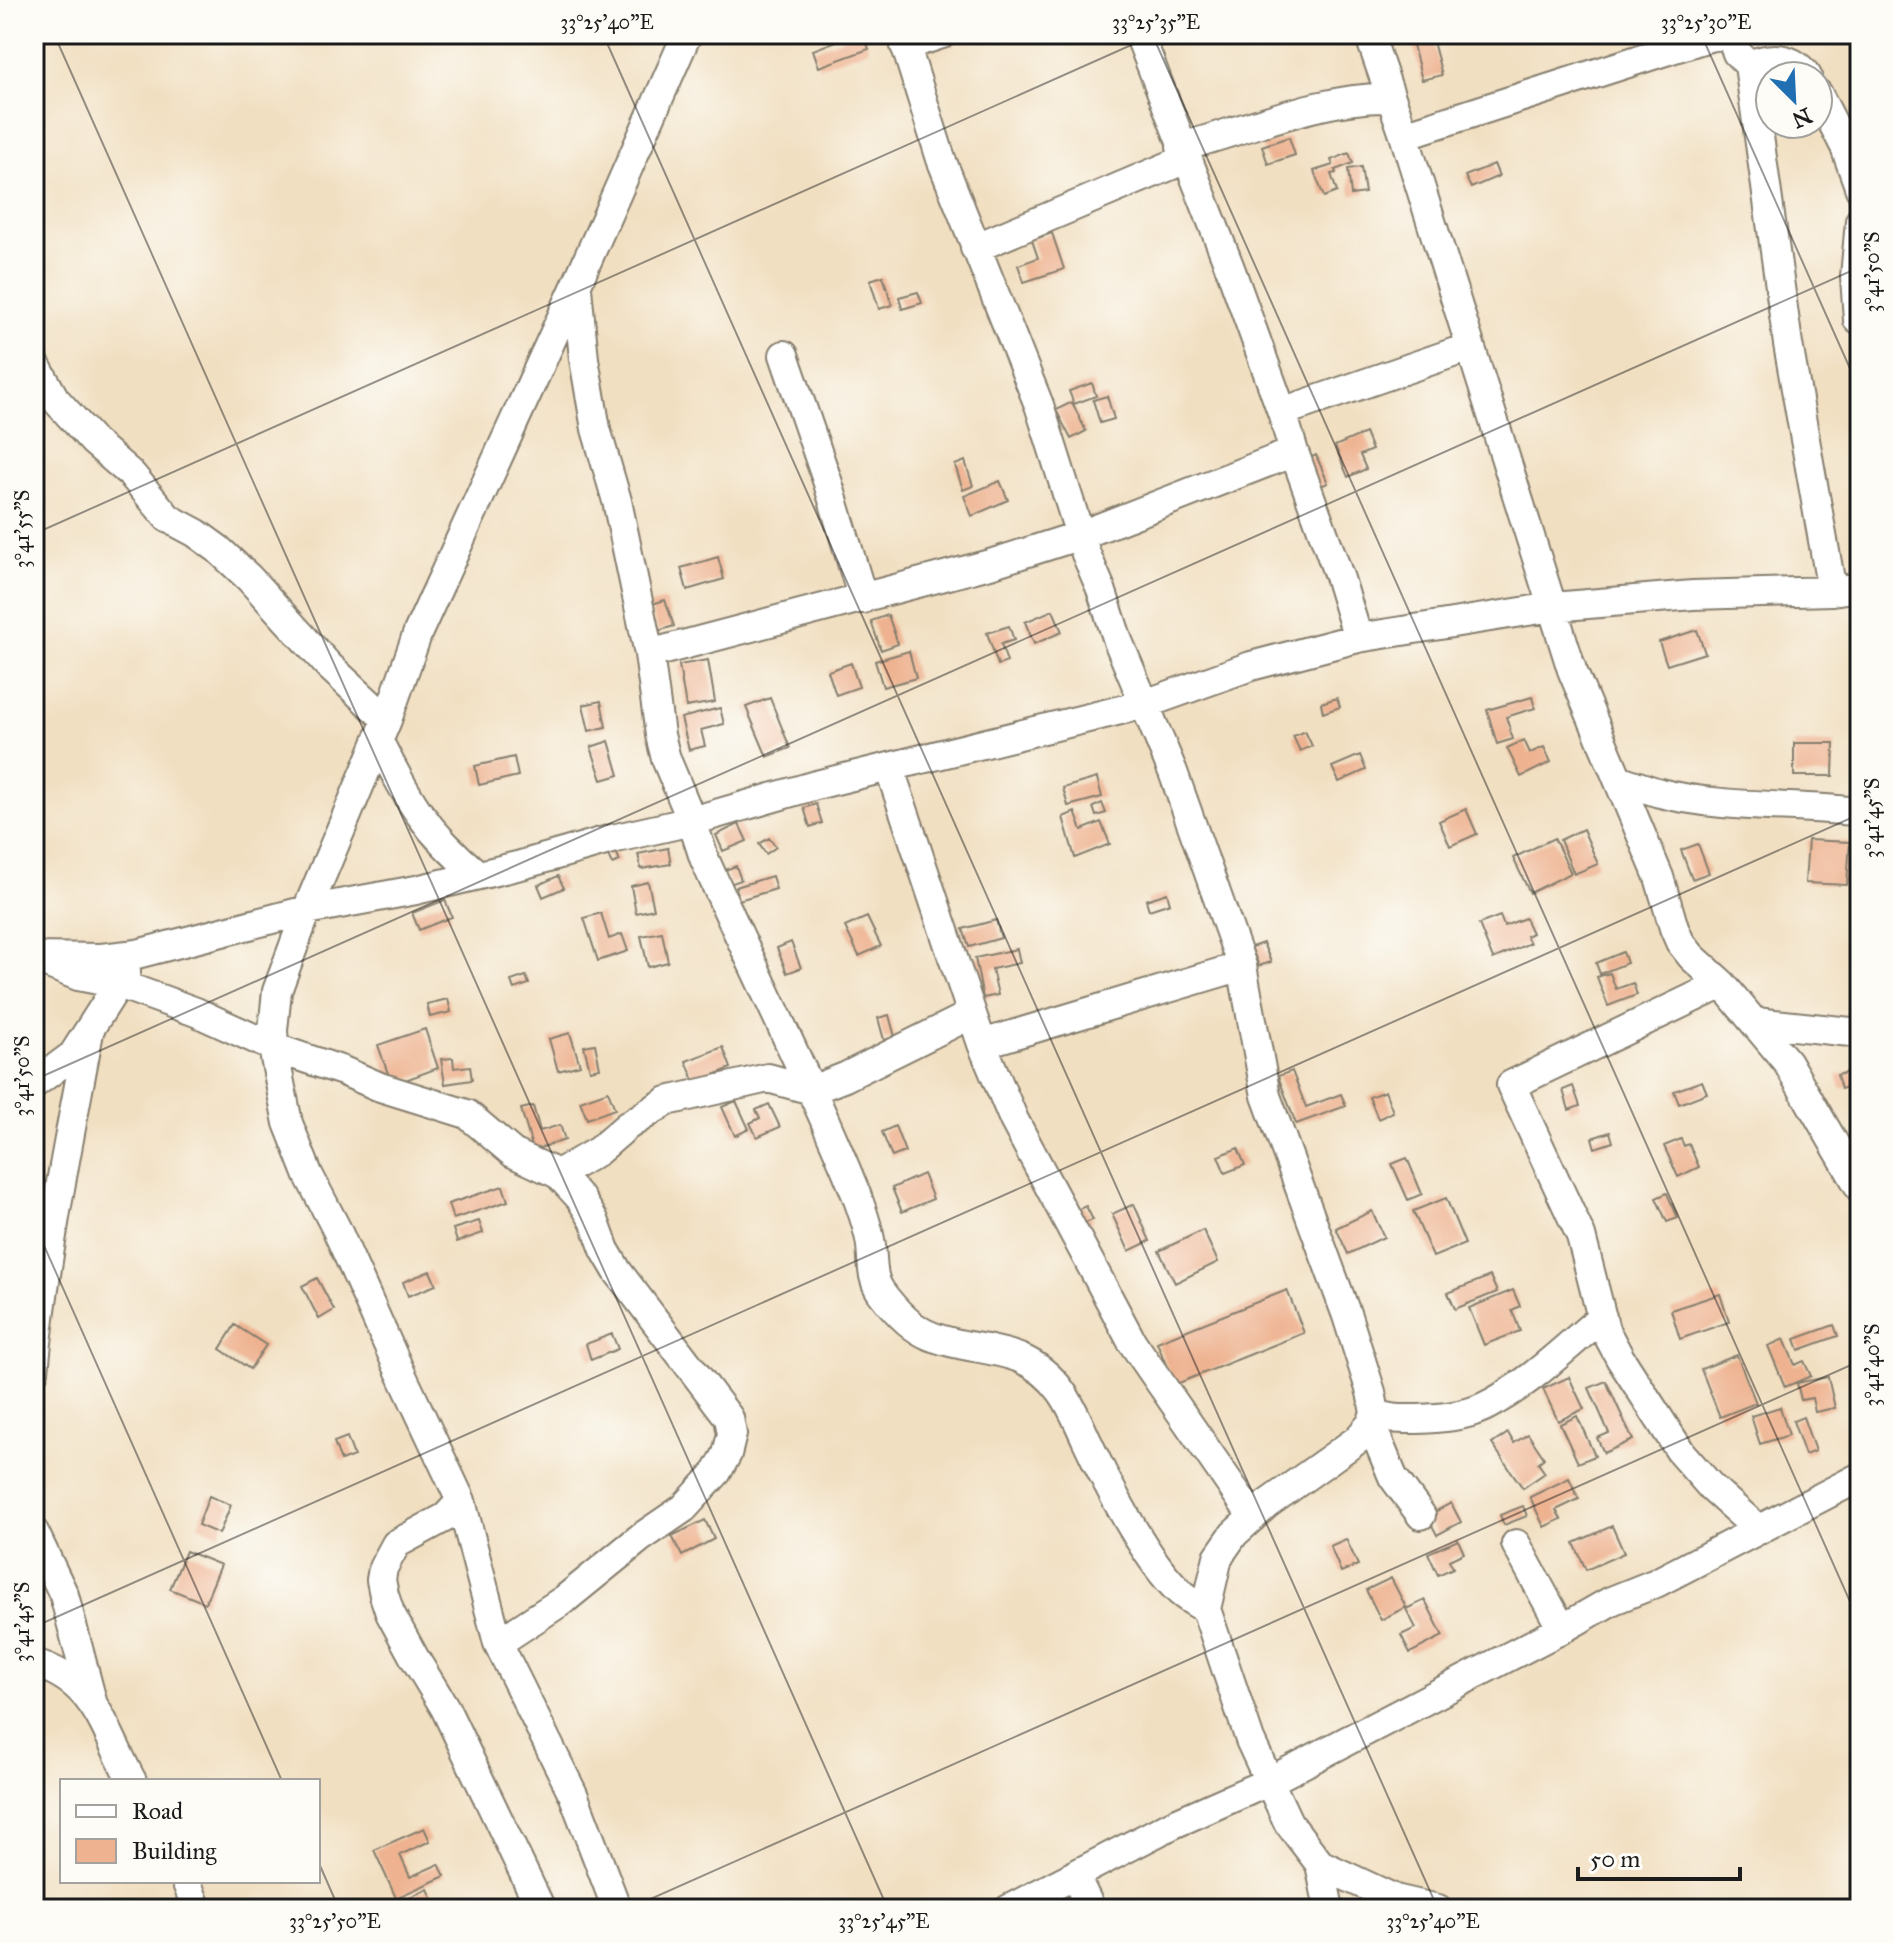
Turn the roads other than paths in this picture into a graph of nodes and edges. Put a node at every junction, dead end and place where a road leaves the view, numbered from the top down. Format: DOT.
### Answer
graph roads {
  1 [pos="687,34"];
  2 [pos="942,34"];
  3 [pos="1139,34"];
  4 [pos="1369,34"];
  5 [pos="1739,36"];
  6 [pos="904,40"];
  7 [pos="1754,63"];
  8 [pos="1749,65"];
  9 [pos="1390,98"];
  10 [pos="1834,125"];
  11 [pos="1404,135"];
  12 [pos="1184,153"];
  13 [pos="1860,189"];
  14 [pos="1860,221"];
  15 [pos="975,248"];
  16 [pos="576,286"];
  17 [pos="1858,320"];
  18 [pos="1470,347"];
  19 [pos="784,355"];
  20 [pos="34,362"];
  21 [pos="1282,412"];
  22 [pos="1294,452"];
  23 [pos="1081,535"];
  24 [pos="1860,587"];
  25 [pos="1832,591"];
  26 [pos="863,599"];
  27 [pos="1553,607"];
  28 [pos="1358,638"];
  29 [pos="649,654"];
  30 [pos="1145,704"];
  31 [pos="382,730"];
  32 [pos="889,767"];
  33 [pos="1618,779"];
  34 [pos="1860,812"];
  35 [pos="692,821"];
  36 [pos="478,875"];
  37 [pos="307,910"];
  38 [pos="137,954"];
  39 [pos="34,957"];
  40 [pos="1242,966"];
  41 [pos="119,984"];
  42 [pos="1722,984"];
  43 [pos="972,1014"];
  44 [pos="1756,1022"];
  45 [pos="89,1032"];
  46 [pos="1860,1033"];
  47 [pos="982,1044"];
  48 [pos="275,1048"];
  49 [pos="34,1084"];
  50 [pos="812,1090"];
  51 [pos="558,1174"];
  52 [pos="1860,1188"];
  53 [pos="1602,1317"];
  54 [pos="34,1371"];
  55 [pos="1373,1418"];
  56 [pos="1860,1477"];
  57 [pos="461,1501"];
  58 [pos="1421,1515"];
  59 [pos="1253,1517"];
  60 [pos="1759,1530"];
  61 [pos="34,1532"];
  62 [pos="1516,1544"];
  63 [pos="1206,1609"];
  64 [pos="1562,1629"];
  65 [pos="498,1643"];
  66 [pos="34,1663"];
  67 [pos="92,1701"];
  68 [pos="131,1779"];
  69 [pos="1268,1782"];
  70 [pos="1320,1864"];
  71 [pos="1075,1876"];
  72 [pos="187,1883"];
  73 [pos="197,1909"];
  74 [pos="541,1909"];
  75 [pos="617,1909"];
  76 [pos="1009,1909"];
  77 [pos="1091,1909"];
  78 [pos="1329,1909"];
  79 [pos="1438,1909"];
  1 -- 16 [label="street"];
  2 -- 6 [label="street"];
  3 -- 12 [label="street"];
  4 -- 9 [label="street"];
  5 -- 8 [label="street"];
  5 -- 11 [label="street"];
  6 -- 15 [label="street"];
  7 -- 8 [label="street"];
  8 -- 25 [label="street"];
  9 -- 11 [label="street"];
  9 -- 12 [label="street"];
  10 -- 13 [label="street"];
  11 -- 18 [label="street"];
  12 -- 15 [label="street"];
  12 -- 21 [label="street"];
  14 -- 17 [label="street"];
  15 -- 23 [label="street"];
  16 -- 29 [label="street"];
  16 -- 31 [label="street"];
  18 -- 21 [label="street"];
  18 -- 27 [label="street"];
  19 -- 26 [label="street"];
  20 -- 31 [label="street"];
  21 -- 22 [label="street"];
  22 -- 23 [label="street"];
  22 -- 28 [label="street"];
  23 -- 26 [label="street"];
  23 -- 30 [label="street"];
  24 -- 25 [label="street"];
  25 -- 27 [label="street"];
  26 -- 29 [label="street"];
  27 -- 28 [label="street"];
  27 -- 33 [label="street"];
  28 -- 30 [label="street"];
  29 -- 35 [label="street"];
  30 -- 32 [label="street"];
  30 -- 40 [label="street"];
  31 -- 36 [label="street"];
  31 -- 37 [label="street"];
  32 -- 35 [label="street"];
  32 -- 43 [label="street"];
  33 -- 34 [label="street"];
  33 -- 42 [label="street"];
  35 -- 36 [label="street"];
  35 -- 50 [label="street"];
  36 -- 37 [label="street"];
  37 -- 38 [label="street"];
  37 -- 48 [label="street"];
  38 -- 39 [label="street"];
  38 -- 41 [label="street"];
  39 -- 41 [label="street"];
  40 -- 47 [label="street"];
  40 -- 55 [label="street"];
  41 -- 45 [label="street"];
  41 -- 48 [label="street"];
  42 -- 44 [label="street"];
  42 -- 53 [label="street"];
  43 -- 47 [label="street"];
  43 -- 50 [label="street"];
  44 -- 46 [label="street"];
  44 -- 52 [label="street"];
  45 -- 49 [label="street"];
  45 -- 54 [label="street"];
  47 -- 59 [label="street"];
  48 -- 51 [label="street"];
  48 -- 57 [label="street"];
  50 -- 51 [label="street"];
  50 -- 63 [label="street"];
  51 -- 65 [label="street"];
  53 -- 55 [label="street"];
  53 -- 60 [label="street"];
  55 -- 58 [label="street"];
  55 -- 59 [label="street"];
  56 -- 60 [label="street"];
  57 -- 65 [label="street"];
  57 -- 74 [label="street"];
  59 -- 63 [label="street"];
  60 -- 64 [label="street"];
  61 -- 67 [label="street"];
  62 -- 64 [label="street"];
  63 -- 69 [label="street"];
  64 -- 69 [label="street"];
  65 -- 75 [label="street"];
  66 -- 67 [label="street"];
  67 -- 68 [label="street"];
  69 -- 70 [label="street"];
  69 -- 71 [label="street"];
  70 -- 78 [label="street"];
  70 -- 79 [label="street"];
  71 -- 76 [label="street"];
  71 -- 77 [label="street"];
  72 -- 73 [label="street"];
}
